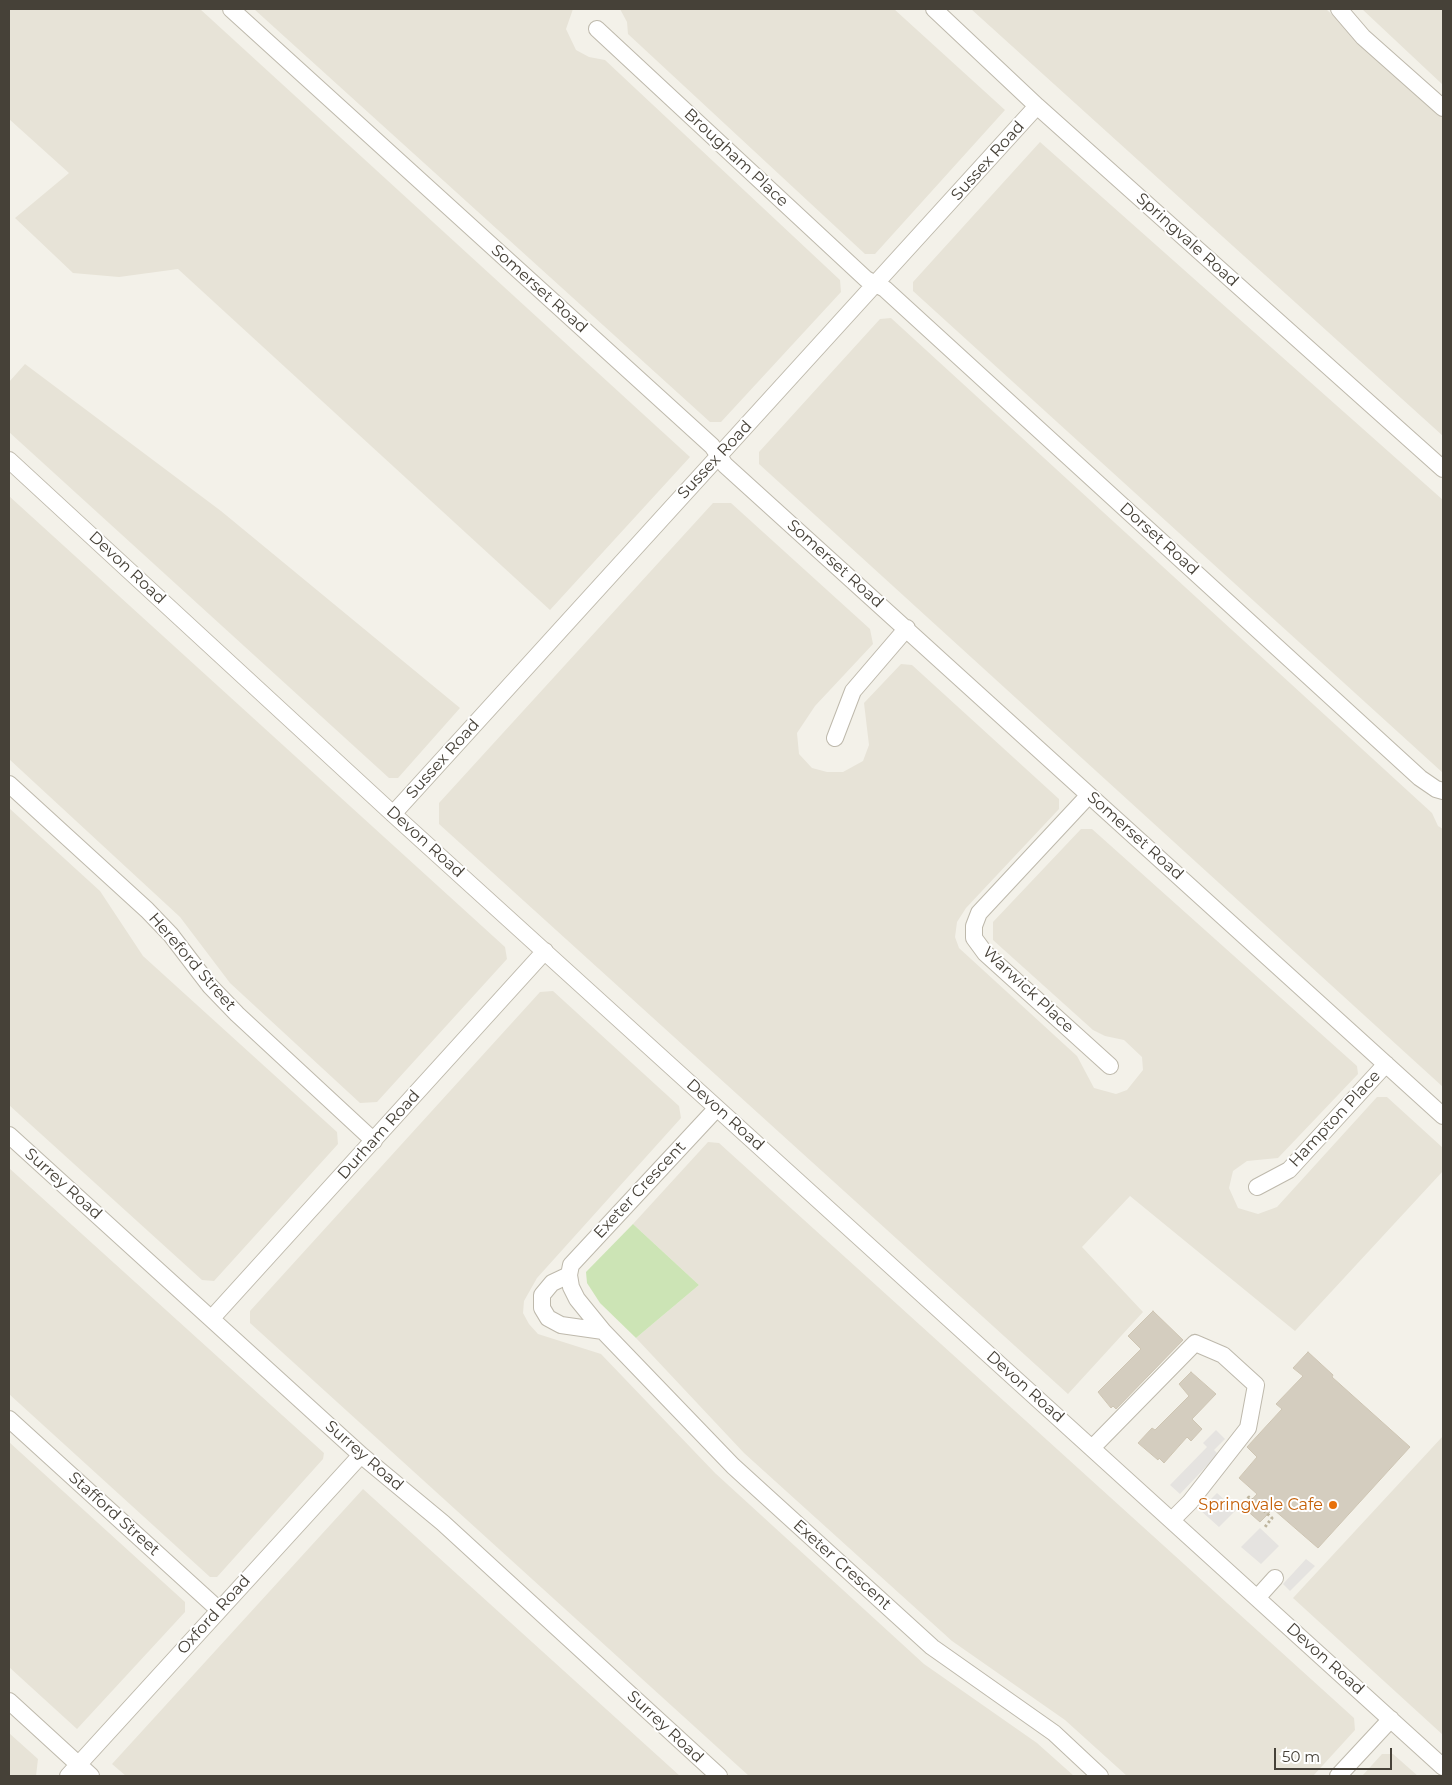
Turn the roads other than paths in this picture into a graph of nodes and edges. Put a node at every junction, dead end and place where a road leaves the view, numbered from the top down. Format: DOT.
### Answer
graph roads {
  1 [pos="231,9"];
  2 [pos="934,9"];
  3 [pos="1339,9"];
  4 [pos="597,29"];
  5 [pos="1038,106"];
  6 [pos="1443,108"];
  7 [pos="876,284"];
  8 [pos="719,456"];
  9 [pos="9,460"];
  10 [pos="1443,469"];
  11 [pos="907,628"];
  12 [pos="835,738"];
  13 [pos="9,784"];
  14 [pos="1443,791"];
  15 [pos="1089,795"];
  16 [pos="393,814"];
  17 [pos="545,951"];
  18 [pos="1386,1064"];
  19 [pos="1110,1066"];
  20 [pos="717,1108"];
  21 [pos="1443,1116"];
  22 [pos="9,1135"];
  23 [pos="374,1140"];
  24 [pos="1257,1187"];
  25 [pos="569,1275"];
  26 [pos="212,1318"];
  27 [pos="603,1331"];
  28 [pos="9,1419"];
  29 [pos="1092,1448"];
  30 [pos="361,1455"];
  31 [pos="1172,1520"];
  32 [pos="1276,1578"];
  33 [pos="1257,1598"];
  34 [pos="219,1610"];
  35 [pos="9,1701"];
  36 [pos="1391,1719"];
  37 [pos="1443,1767"];
  38 [pos="73,1771"];
  39 [pos="91,1776"];
  40 [pos="719,1776"];
  41 [pos="1100,1776"];
  42 [pos="1338,1776"];
  1 -- 8 [label="street, Somerset Road"];
  2 -- 5 [label="street, Springvale Road"];
  3 -- 6 [label="street"];
  4 -- 7 [label="street, Brougham Place"];
  5 -- 7 [label="street, Sussex Road"];
  5 -- 10 [label="street, Springvale Road"];
  7 -- 8 [label="street, Sussex Road"];
  7 -- 14 [label="street, Dorset Road"];
  8 -- 11 [label="street, Somerset Road"];
  8 -- 16 [label="street, Sussex Road"];
  9 -- 16 [label="street, Devon Road"];
  11 -- 12 [label="street"];
  11 -- 15 [label="street, Somerset Road"];
  13 -- 23 [label="street, Hereford Street"];
  15 -- 18 [label="street, Somerset Road"];
  15 -- 19 [label="street, Warwick Place"];
  16 -- 17 [label="street, Devon Road"];
  17 -- 20 [label="street, Devon Road"];
  17 -- 23 [label="street, Durham Road"];
  18 -- 21 [label="street, Somerset Road"];
  18 -- 24 [label="street, Hampton Place"];
  20 -- 25 [label="street, Exeter Crescent"];
  20 -- 29 [label="street, Devon Road"];
  22 -- 26 [label="street, Surrey Road"];
  23 -- 26 [label="street, Durham Road"];
  25 -- 27 [label="street, Exeter Crescent"];
  25 -- 27 [label="street"];
  26 -- 30 [label="street, Surrey Road"];
  27 -- 41 [label="street, Exeter Crescent"];
  28 -- 34 [label="street, Stafford Street"];
  29 -- 31 [label="street, Devon Road"];
  29 -- 31 [label="street"];
  30 -- 34 [label="street, Oxford Road"];
  30 -- 40 [label="street, Surrey Road"];
  31 -- 33 [label="street, Devon Road"];
  32 -- 33 [label="street"];
  33 -- 36 [label="street, Devon Road"];
  34 -- 38 [label="street, Oxford Road"];
  35 -- 38 [label="street"];
  36 -- 37 [label="street, Devon Road"];
  36 -- 42 [label="street"];
  38 -- 39 [label="street"];
}
